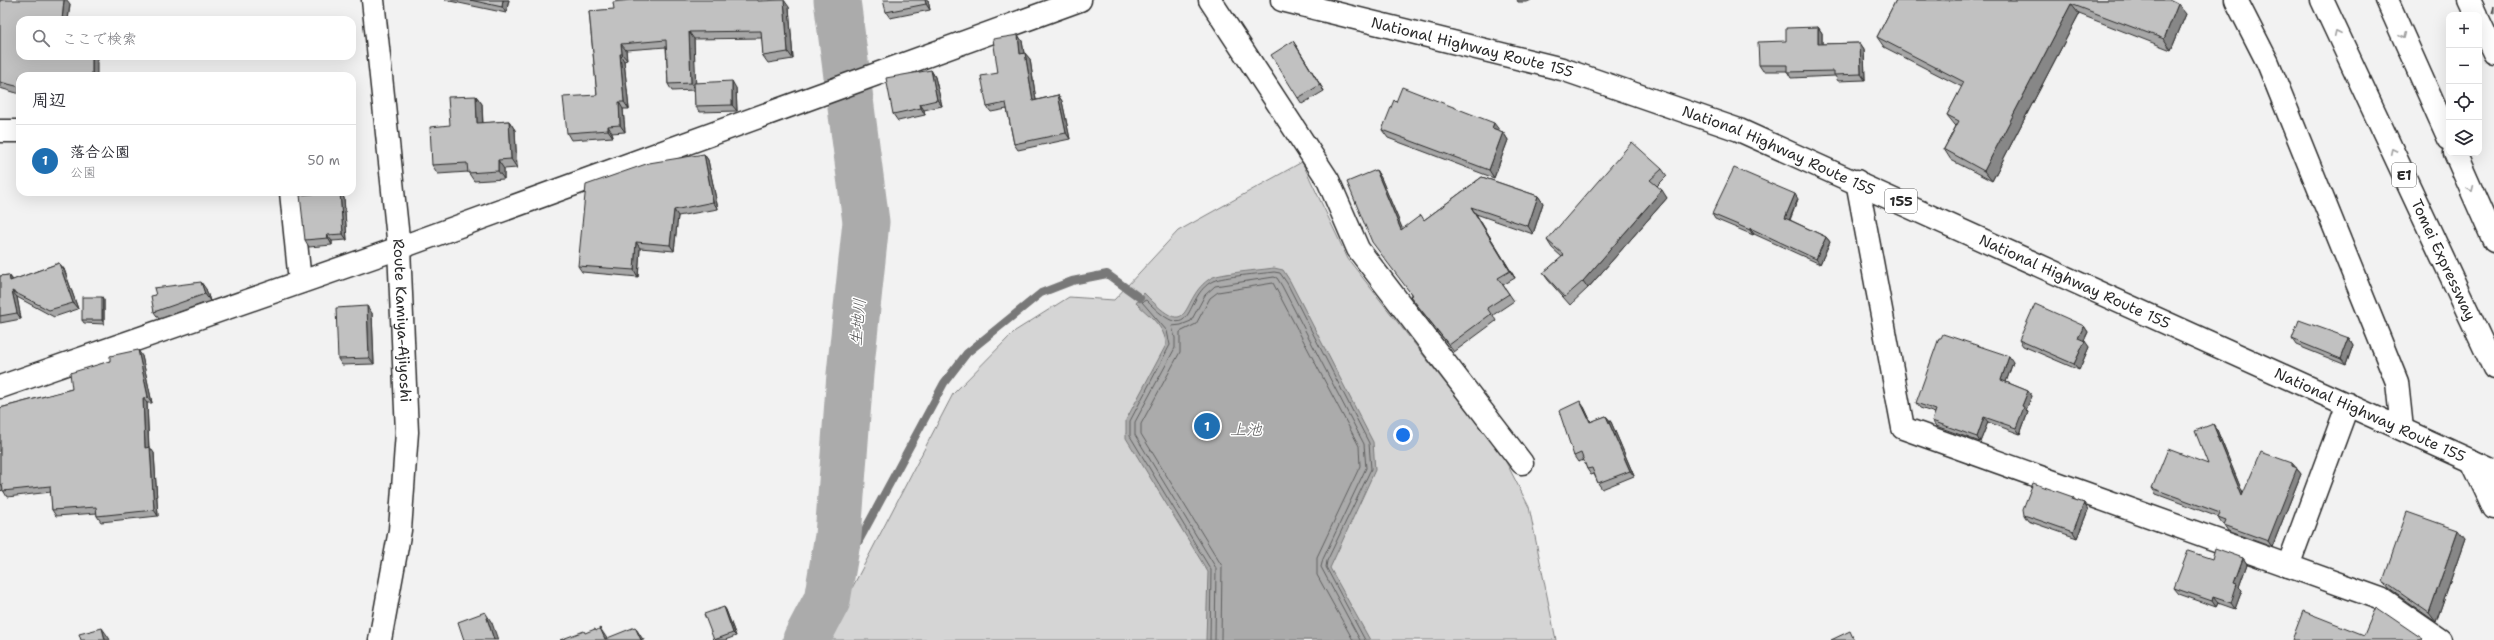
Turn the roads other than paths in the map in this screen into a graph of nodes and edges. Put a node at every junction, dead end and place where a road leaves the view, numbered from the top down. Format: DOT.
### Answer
graph roads {
  1 [pos="374,0"];
  2 [pos="1080,0"];
  3 [pos="1210,0"];
  4 [pos="1282,0"];
  5 [pos="2236,0"];
  6 [pos="2322,0"];
  7 [pos="2387,0"];
  8 [pos="2469,0"];
  9 [pos="2475,12"];
  10 [pos="2482,27"];
  11 [pos="2494,53"];
  12 [pos="0,131"];
  13 [pos="16,131"];
  14 [pos="2446,132"];
  15 [pos="2456,156"];
  16 [pos="1857,181"];
  17 [pos="291,196"];
  18 [pos="2494,241"];
  19 [pos="399,248"];
  20 [pos="300,282"];
  21 [pos="2490,359"];
  22 [pos="0,387"];
  23 [pos="2348,404"];
  24 [pos="2402,430"];
  25 [pos="2472,461"];
  26 [pos="1522,463"];
  27 [pos="2494,471"];
  28 [pos="2494,508"];
  29 [pos="2288,566"];
  30 [pos="380,640"];
  31 [pos="2440,640"];
  1 -- 19 [label="main road, Route Kamiya-Ajiyoshi"];
  2 -- 19 [label="main road"];
  3 -- 26 [label="main road"];
  4 -- 16 [label="main road, National Highway Route 155 / 155"];
  5 -- 24 [label="main road"];
  21 -- 6 [label="main road, Tomei Expressway / E1, one-way"];
  7 -- 14 [label="main road, one-way"];
  8 -- 9 [label="main road"];
  10 -- 11 [label="main road"];
  12 -- 13 [label="main road"];
  15 -- 18 [label="main road, one-way"];
  16 -- 23 [label="main road, National Highway Route 155 / 155"];
  16 -- 29 [label="main road"];
  17 -- 20 [label="main road"];
  19 -- 20 [label="main road"];
  19 -- 30 [label="main road, Route Kamiya-Ajiyoshi"];
  20 -- 22 [label="main road"];
  23 -- 24 [label="main road, National Highway Route 155 / 155"];
  23 -- 29 [label="main road"];
  24 -- 25 [label="main road, National Highway Route 155 / 155"];
  25 -- 27 [label="main road, National Highway Route 155 / 155"];
  25 -- 28 [label="main road"];
  29 -- 31 [label="main road"];
}
